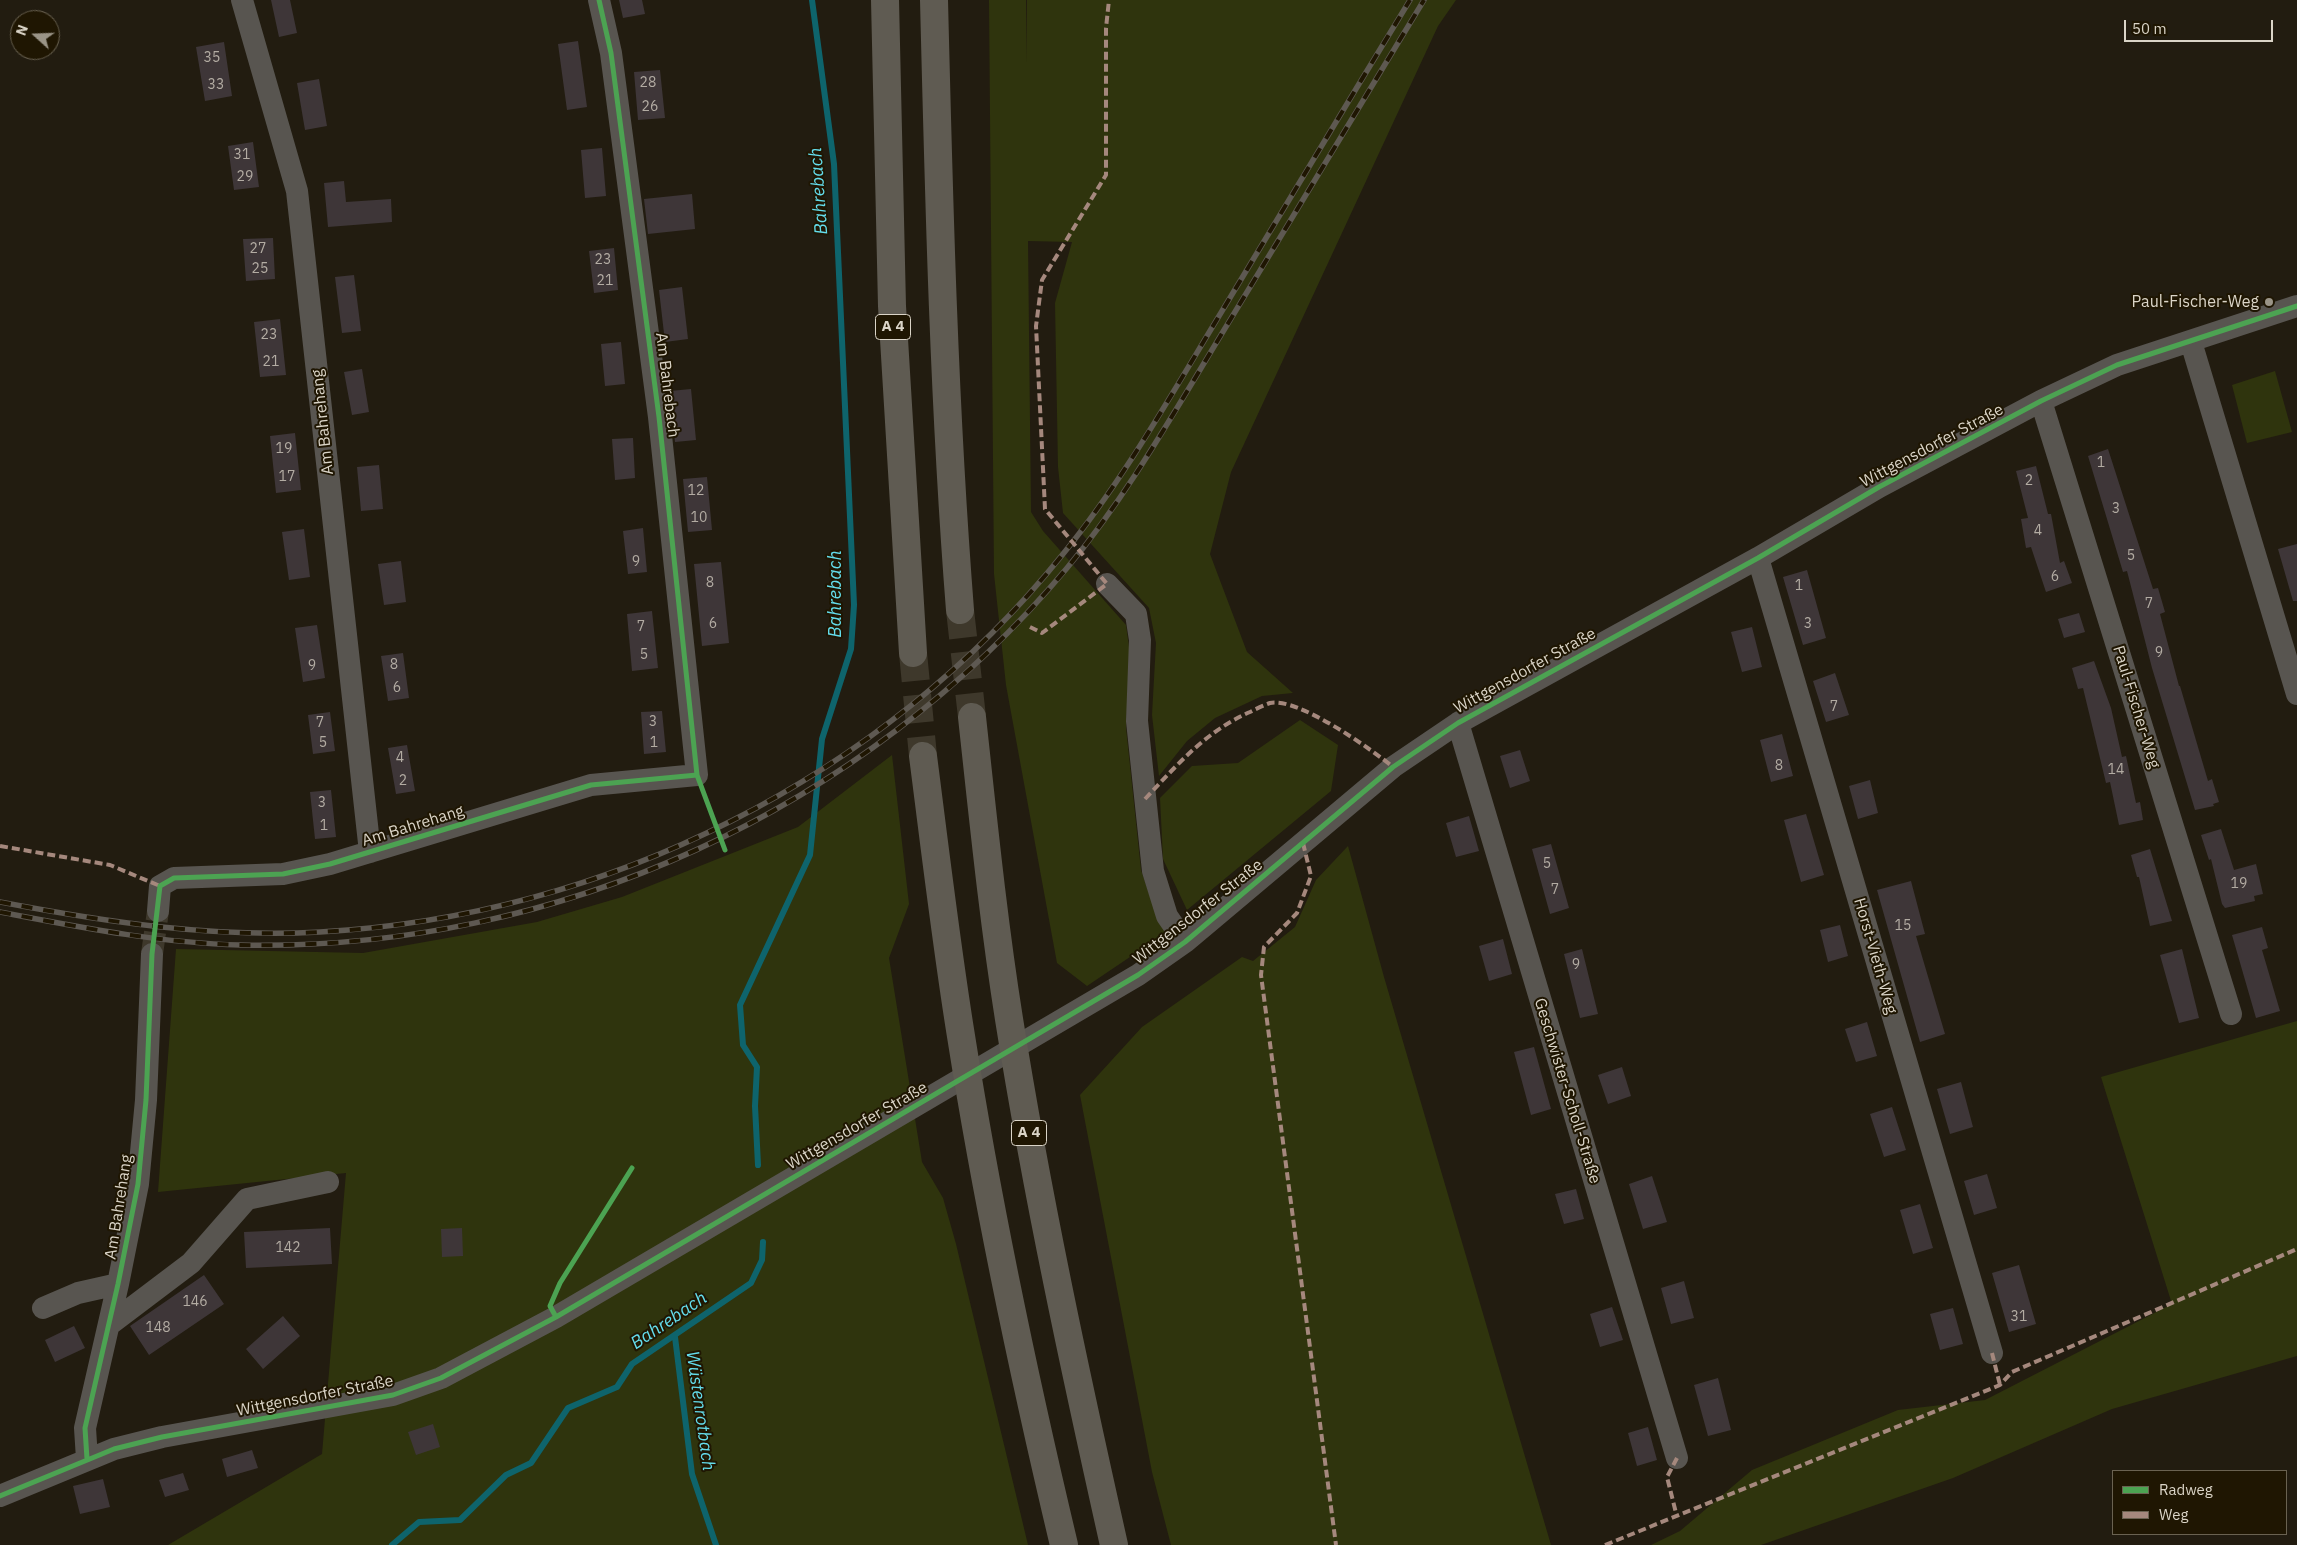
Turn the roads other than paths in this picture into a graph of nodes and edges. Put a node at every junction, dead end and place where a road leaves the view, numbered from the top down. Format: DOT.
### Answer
graph roads {
  1 [pos="242,0"];
  2 [pos="599,0"];
  3 [pos="885,0"];
  4 [pos="934,0"];
  5 [pos="2297,306"];
  6 [pos="2191,342"];
  7 [pos="2041,401"];
  8 [pos="1758,558"];
  9 [pos="1107,584"];
  10 [pos="960,610"];
  11 [pos="913,653"];
  12 [pos="2297,694"];
  13 [pos="972,717"];
  14 [pos="1458,723"];
  15 [pos="924,756"];
  16 [pos="697,775"];
  17 [pos="370,852"];
  18 [pos="158,912"];
  19 [pos="1185,942"];
  20 [pos="152,954"];
  21 [pos="2231,1014"];
  22 [pos="328,1182"];
  23 [pos="118,1284"];
  24 [pos="44,1308"];
  25 [pos="109,1324"];
  26 [pos="1992,1353"];
  27 [pos="1677,1458"];
  28 [pos="88,1460"];
  29 [pos="0,1496"];
  30 [pos="1064,1545"];
  31 [pos="1114,1545"];
  1 -- 17 [label="street, Am Bahrehang"];
  2 -- 16 [label="street, Am Bahrebach"];
  3 -- 11 [label="highway, A 4"];
  4 -- 10 [label="highway"];
  5 -- 6 [label="street, Wittgensdorfer Straße"];
  6 -- 7 [label="street, Wittgensdorfer Straße"];
  6 -- 12 [label="street"];
  7 -- 8 [label="street, Wittgensdorfer Straße"];
  7 -- 21 [label="street, Paul-Fischer-Weg"];
  8 -- 14 [label="street, Wittgensdorfer Straße"];
  8 -- 26 [label="street, Horst-Vieth-Weg"];
  9 -- 19 [label="street"];
  13 -- 31 [label="highway, A 4"];
  14 -- 19 [label="street, Wittgensdorfer Straße"];
  14 -- 27 [label="street, Geschwister-Scholl-Straße"];
  15 -- 30 [label="highway"];
  16 -- 17 [label="street, Am Bahrehang"];
  17 -- 18 [label="street, Am Bahrehang"];
  19 -- 28 [label="street, Wittgensdorfer Straße"];
  20 -- 23 [label="street, Am Bahrehang"];
  22 -- 25 [label="street"];
  23 -- 24 [label="street"];
  23 -- 25 [label="street, Am Bahrehang"];
  25 -- 28 [label="street, Am Bahrehang"];
  28 -- 29 [label="street, Wittgensdorfer Straße"];
}
